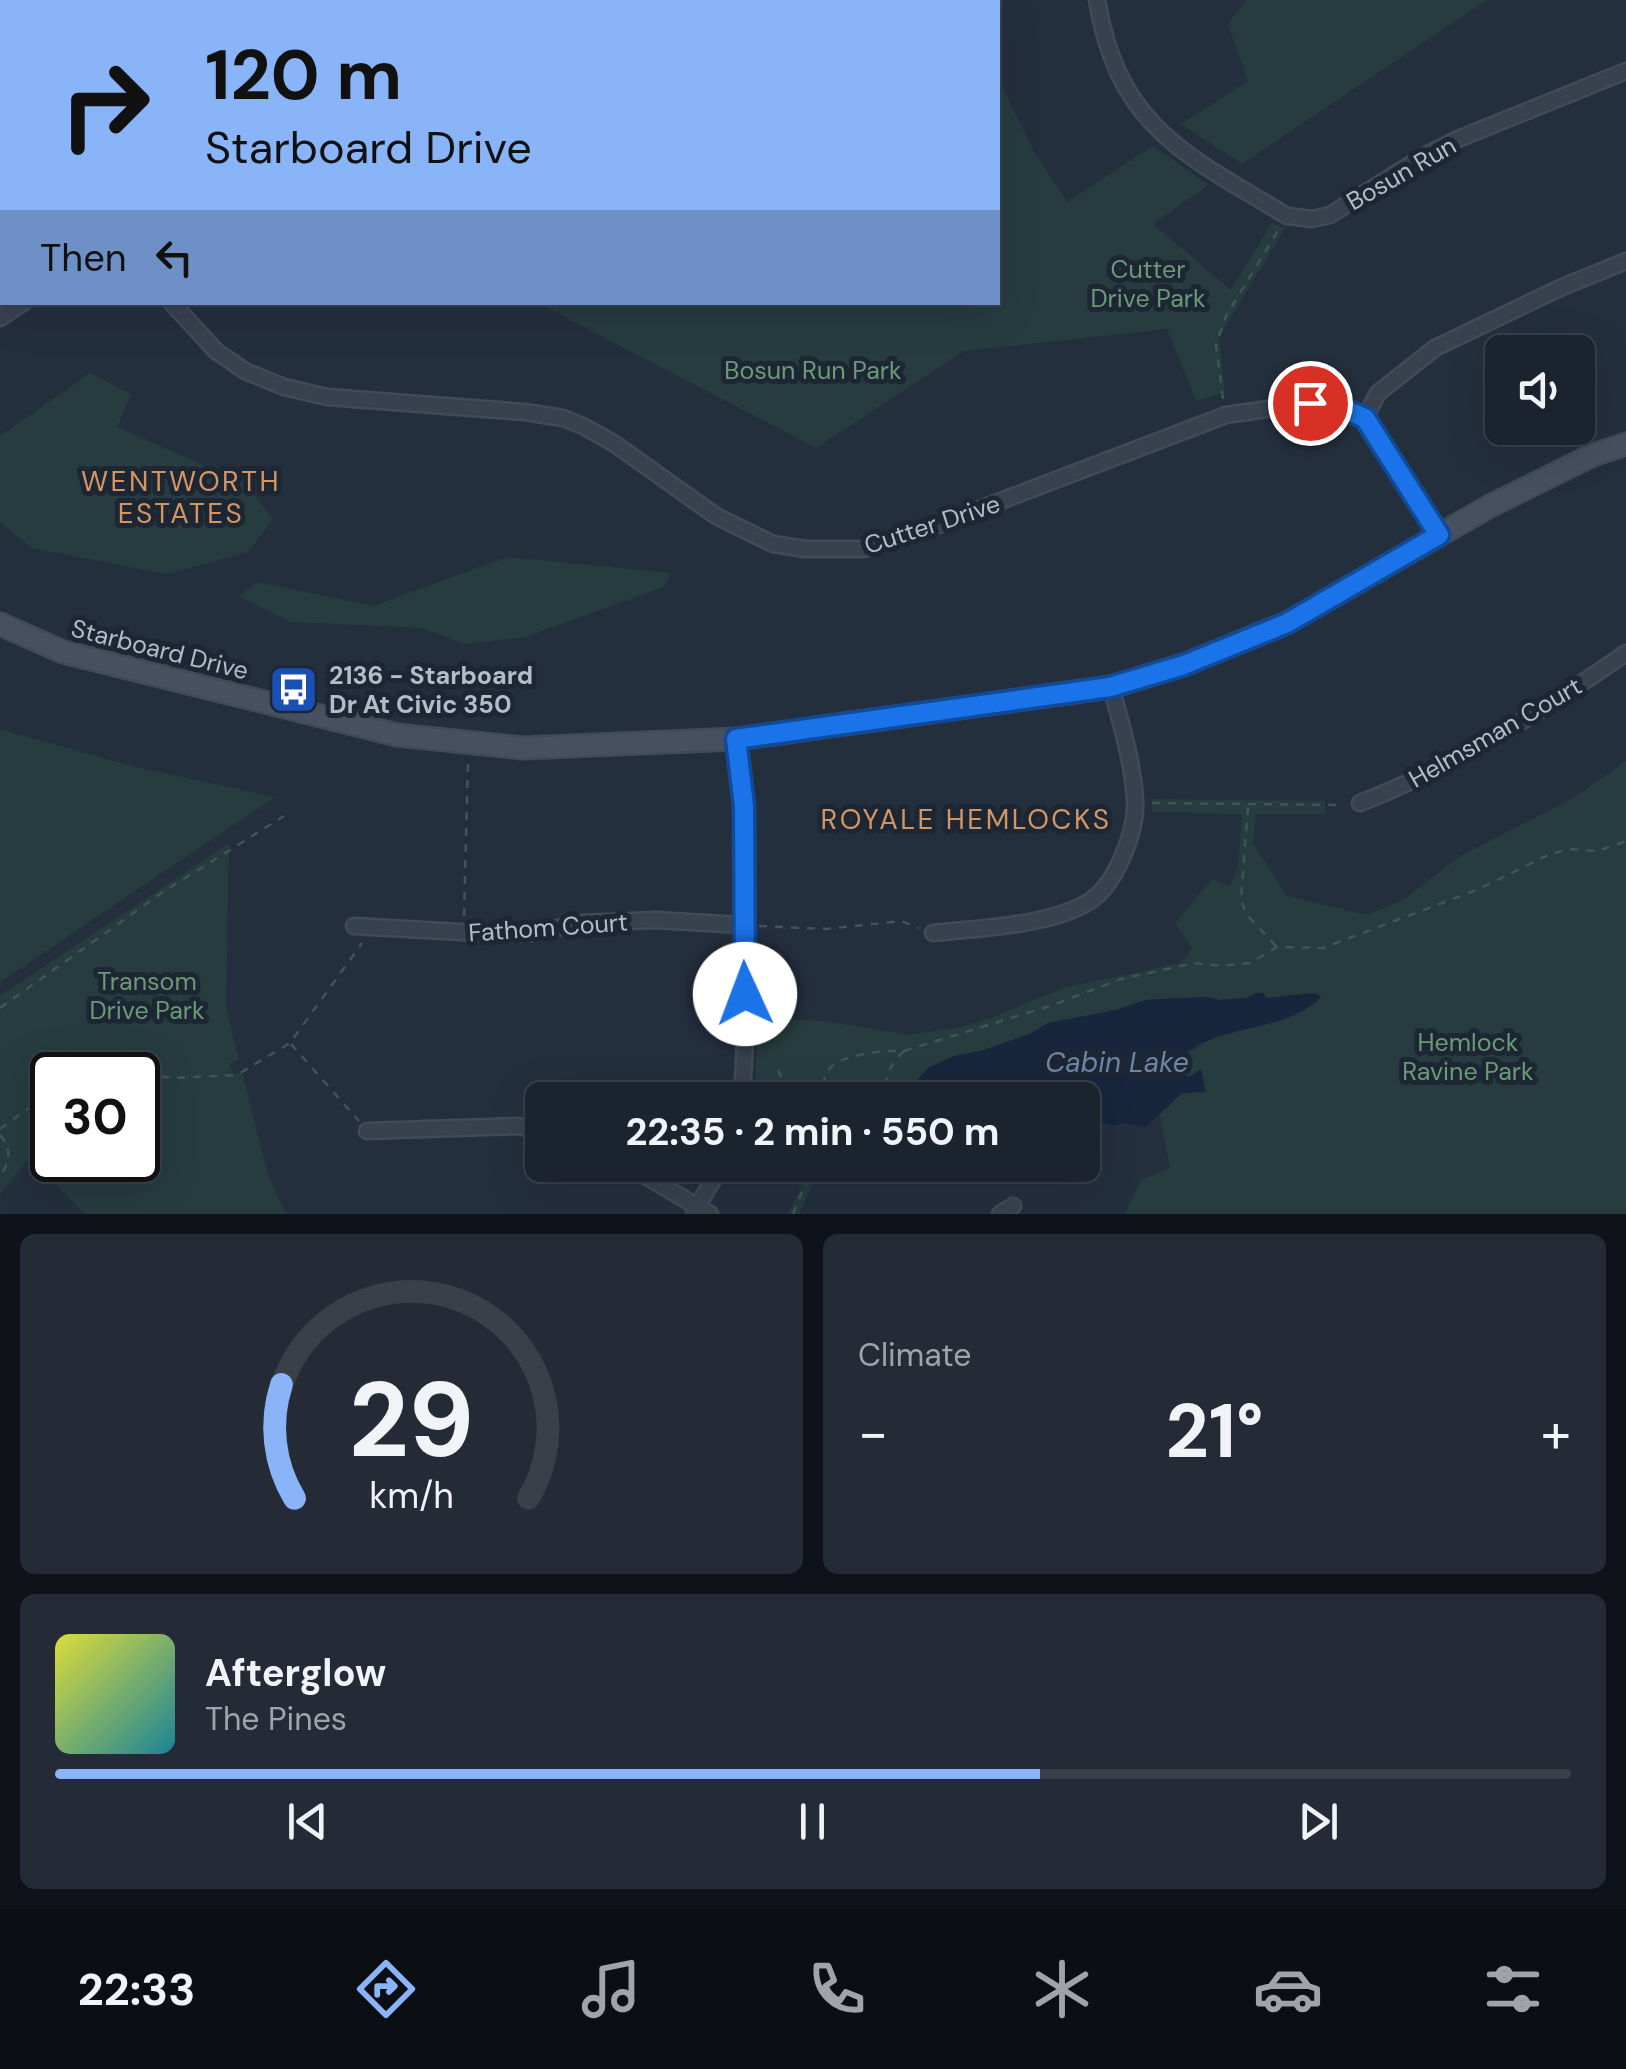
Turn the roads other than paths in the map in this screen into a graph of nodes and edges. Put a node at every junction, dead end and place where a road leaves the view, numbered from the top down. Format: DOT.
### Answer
graph roads {
  1 [pos="1097,0"];
  2 [pos="1626,70"];
  3 [pos="1626,261"];
  4 [pos="174,305"];
  5 [pos="1365,418"];
  6 [pos="1626,444"];
  7 [pos="1439,535"];
  8 [pos="0,624"];
  9 [pos="1626,653"];
  10 [pos="1110,687"];
  11 [pos="736,739"];
  12 [pos="1360,803"];
  13 [pos="742,925"];
  14 [pos="354,926"];
  15 [pos="933,934"];
  16 [pos="742,1082"];
  17 [pos="525,1127"];
  18 [pos="367,1131"];
  19 [pos="653,1182"];
  20 [pos="714,1182"];
  21 [pos="700,1212"];
  1 -- 2 [label="street, Bosun Run"];
  3 -- 5 [label="street"];
  4 -- 5 [label="street, Cutter Drive"];
  5 -- 7 [label="street"];
  6 -- 7 [label="street, Starboard Drive"];
  7 -- 10 [label="street, Starboard Drive"];
  8 -- 11 [label="street, Starboard Drive"];
  9 -- 12 [label="street, Helmsman Court"];
  10 -- 11 [label="street, Starboard Drive"];
  10 -- 15 [label="street"];
  11 -- 13 [label="street"];
  13 -- 14 [label="street, Fathom Court"];
  13 -- 16 [label="street"];
  17 -- 18 [label="street"];
  19 -- 21 [label="street"];
  20 -- 21 [label="street"];
}
